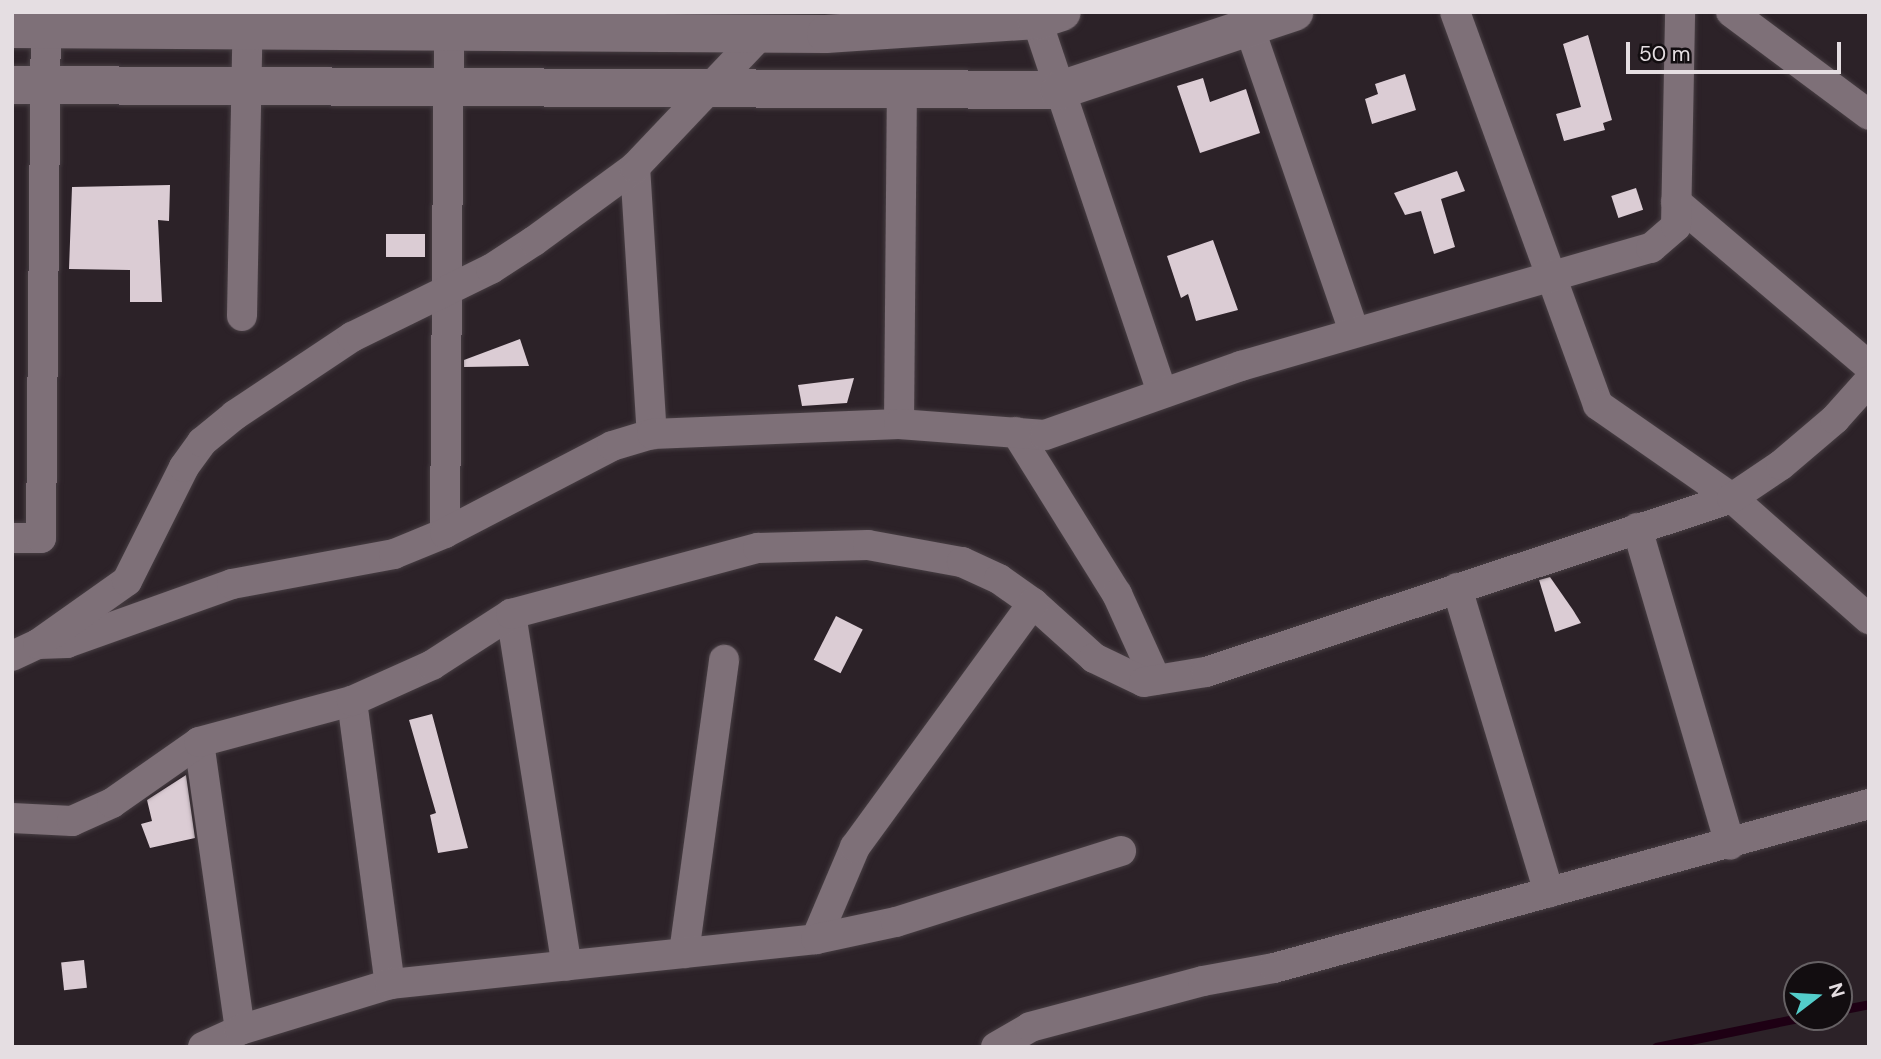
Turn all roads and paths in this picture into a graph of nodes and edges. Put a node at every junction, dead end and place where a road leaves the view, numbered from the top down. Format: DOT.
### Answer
graph roads {
  1 [pos="1294,12"];
  2 [pos="1455,12"];
  3 [pos="1680,12"];
  4 [pos="1731,12"];
  5 [pos="1045,15"];
  6 [pos="1247,21"];
  7 [pos="248,22"];
  8 [pos="449,22"];
  9 [pos="649,23"];
  10 [pos="826,23"];
  11 [pos="35,24"];
  12 [pos="762,33"];
  13 [pos="29,85"];
  14 [pos="247,86"];
  15 [pos="449,87"];
  16 [pos="712,88"];
  17 [pos="902,89"];
  18 [pos="1060,90"];
  19 [pos="1869,115"];
  20 [pos="635,167"];
  21 [pos="1676,202"];
  22 [pos="1551,278"];
  23 [pos="447,289"];
  24 [pos="242,316"];
  25 [pos="1354,331"];
  26 [pos="1869,366"];
  27 [pos="1869,381"];
  28 [pos="1163,393"];
  29 [pos="899,424"];
  30 [pos="1016,432"];
  31 [pos="652,433"];
  32 [pos="1732,498"];
  33 [pos="1637,528"];
  34 [pos="445,533"];
  35 [pos="12,538"];
  36 [pos="1457,588"];
  37 [pos="1033,603"];
  38 [pos="511,614"];
  39 [pos="1869,619"];
  40 [pos="25,650"];
  41 [pos="724,660"];
  42 [pos="1156,680"];
  43 [pos="352,701"];
  44 [pos="199,742"];
  45 [pos="1869,781"];
  46 [pos="1869,804"];
  47 [pos="12,818"];
  48 [pos="1802,826"];
  49 [pos="1730,845"];
  50 [pos="1121,851"];
  51 [pos="1549,892"];
  52 [pos="816,939"];
  53 [pos="684,953"];
  54 [pos="567,966"];
  55 [pos="390,984"];
  56 [pos="240,1030"];
  57 [pos="204,1047"];
  58 [pos="996,1047"];
  1 -- 6 [label="street"];
  2 -- 22 [label="street"];
  3 -- 21 [label="street"];
  4 -- 19 [label="street"];
  5 -- 10 [label="street"];
  5 -- 18 [label="street"];
  6 -- 18 [label="street"];
  6 -- 25 [label="street"];
  7 -- 8 [label="street"];
  7 -- 11 [label="street"];
  7 -- 14 [label="street"];
  8 -- 9 [label="street"];
  8 -- 15 [label="street"];
  9 -- 12 [label="street"];
  10 -- 12 [label="street"];
  11 -- 13 [label="street"];
  12 -- 16 [label="street"];
  13 -- 14 [label="street"];
  13 -- 35 [label="street"];
  14 -- 15 [label="street"];
  14 -- 24 [label="street"];
  15 -- 16 [label="street"];
  15 -- 23 [label="street"];
  16 -- 17 [label="street"];
  16 -- 20 [label="street"];
  17 -- 18 [label="street"];
  17 -- 29 [label="street"];
  18 -- 28 [label="street"];
  20 -- 23 [label="street"];
  20 -- 31 [label="street"];
  21 -- 22 [label="street"];
  21 -- 26 [label="street"];
  22 -- 25 [label="street"];
  22 -- 32 [label="street"];
  23 -- 34 [label="street"];
  23 -- 40 [label="street"];
  25 -- 28 [label="street"];
  27 -- 32 [label="street"];
  28 -- 30 [label="street"];
  29 -- 30 [label="street"];
  29 -- 31 [label="street"];
  30 -- 42 [label="street"];
  31 -- 34 [label="street"];
  32 -- 33 [label="street"];
  32 -- 39 [label="street"];
  33 -- 36 [label="street"];
  33 -- 49 [label="street"];
  34 -- 40 [label="street"];
  36 -- 42 [label="street"];
  36 -- 51 [label="street"];
  37 -- 38 [label="street"];
  37 -- 42 [label="street"];
  37 -- 52 [label="street"];
  38 -- 43 [label="street"];
  38 -- 54 [label="street"];
  41 -- 53 [label="street"];
  43 -- 44 [label="street"];
  43 -- 55 [label="street"];
  44 -- 47 [label="street"];
  44 -- 56 [label="street"];
  45 -- 48 [label="street"];
  46 -- 48 [label="street"];
  48 -- 49 [label="street"];
  49 -- 51 [label="street"];
  50 -- 52 [label="street"];
  51 -- 58 [label="street"];
  52 -- 53 [label="street"];
  53 -- 54 [label="street"];
  54 -- 55 [label="street"];
  55 -- 56 [label="street"];
  56 -- 57 [label="street"];
}
